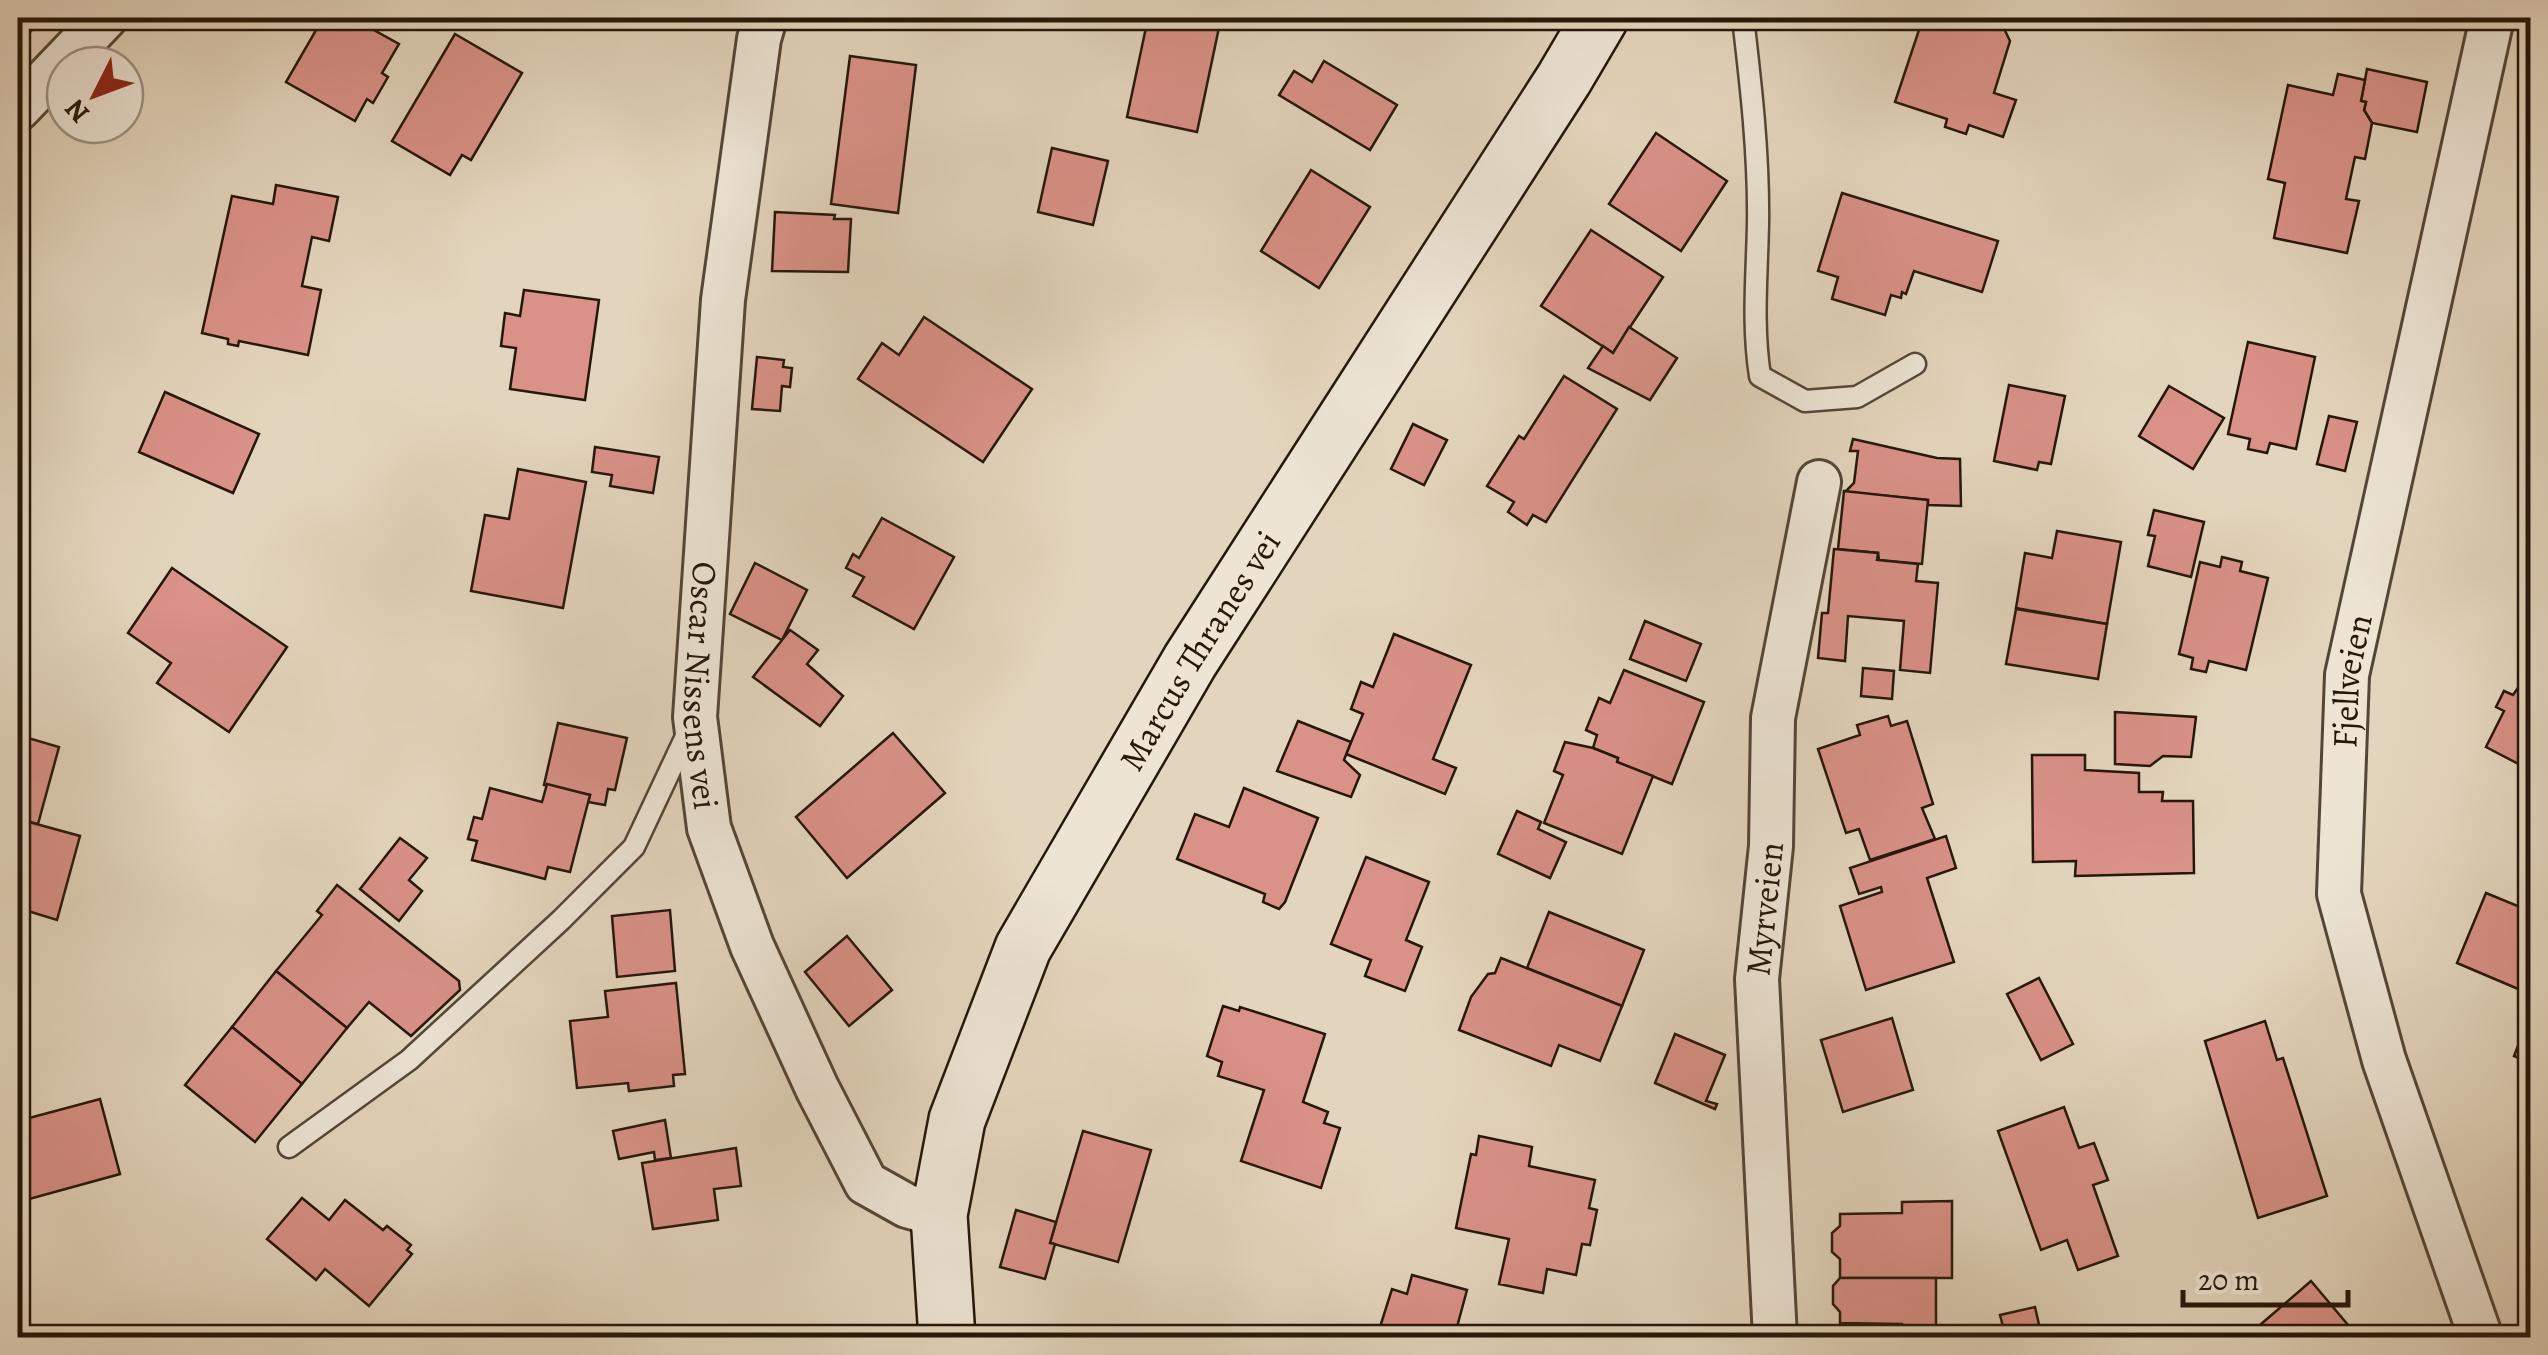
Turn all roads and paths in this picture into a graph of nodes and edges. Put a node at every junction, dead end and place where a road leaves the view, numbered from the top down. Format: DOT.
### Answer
graph roads {
  1 [pos="105,18"];
  2 [pos="765,18"];
  3 [pos="1600,18"];
  4 [pos="1743,18"];
  5 [pos="2492,18"];
  6 [pos="18,109"];
  7 [pos="1915,364"];
  8 [pos="1820,482"];
  9 [pos="695,717"];
  10 [pos="289,1147"];
  11 [pos="939,1214"];
  12 [pos="948,1338"];
  13 [pos="1775,1338"];
  14 [pos="2481,1338"];
  1 -- 6 [label="street"];
  2 -- 9 [label="street, Oscar Nissens vei"];
  3 -- 11 [label="main road, Marcus Thranes vei"];
  4 -- 7 [label="lane"];
  5 -- 14 [label="street, Fjellveien"];
  8 -- 13 [label="street, Myrveien"];
  9 -- 10 [label="lane"];
  9 -- 11 [label="street, Oscar Nissens vei"];
  11 -- 12 [label="main road, Marcus Thranes vei"];
}
